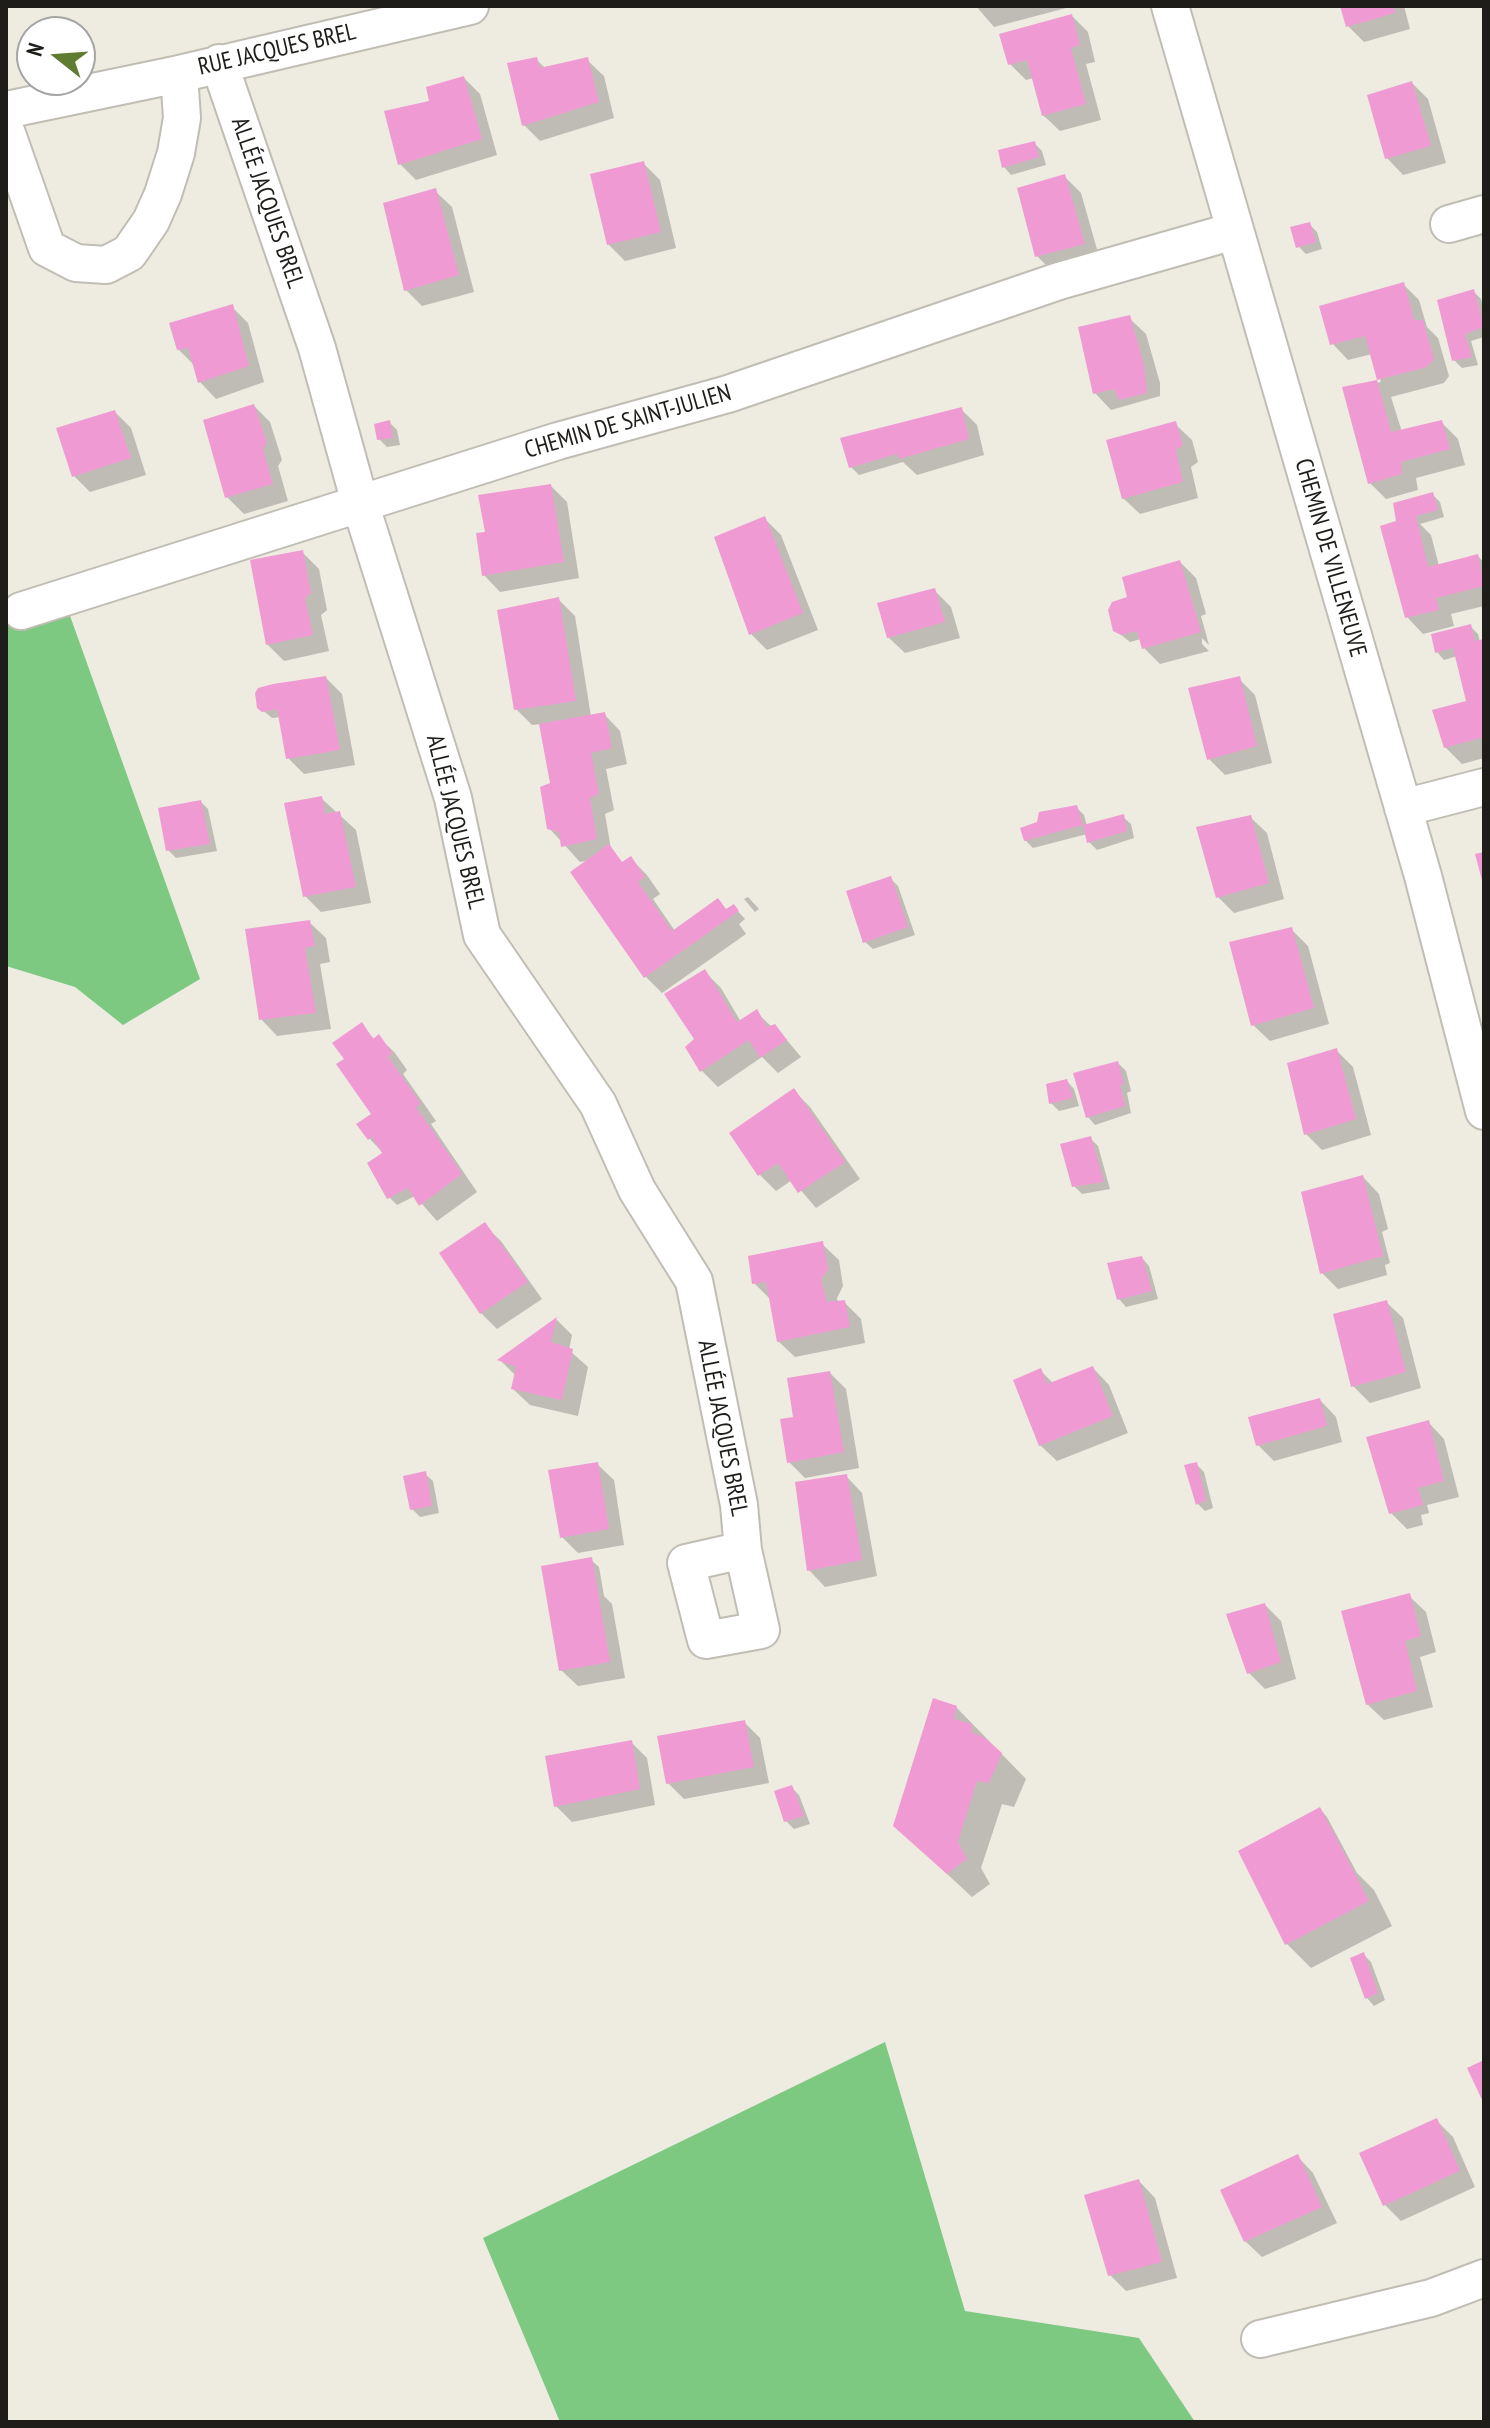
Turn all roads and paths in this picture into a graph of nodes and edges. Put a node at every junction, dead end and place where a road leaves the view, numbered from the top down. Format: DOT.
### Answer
graph roads {
  1 [pos="470,6"];
  2 [pos="1170,6"];
  3 [pos="219,63"];
  4 [pos="179,74"];
  5 [pos="6,110"];
  6 [pos="6,131"];
  7 [pos="1484,214"];
  8 [pos="1449,224"];
  9 [pos="1234,231"];
  10 [pos="360,503"];
  11 [pos="21,611"];
  12 [pos="1484,787"];
  13 [pos="1403,808"];
  14 [pos="1484,1111"];
  15 [pos="743,1550"];
  16 [pos="1484,2278"];
  17 [pos="1260,2339"];
  1 -- 3 [label="street, RUE JACQUES BREL"];
  2 -- 9 [label="street, CHEMIN DE VILLENEUVE"];
  3 -- 4 [label="street, RUE JACQUES BREL"];
  3 -- 10 [label="street, ALLÉE JACQUES BREL"];
  4 -- 5 [label="street, RUE JACQUES BREL"];
  4 -- 6 [label="street, RUE JACQUES BREL"];
  7 -- 8 [label="street"];
  9 -- 10 [label="street, CHEMIN DE SAINT-JULIEN"];
  9 -- 13 [label="street, CHEMIN DE VILLENEUVE"];
  10 -- 11 [label="street, CHEMIN DE SAINT-JULIEN"];
  10 -- 15 [label="street, ALLÉE JACQUES BREL"];
  12 -- 13 [label="street"];
  13 -- 14 [label="street, CHEMIN DE VILLENEUVE"];
  16 -- 17 [label="street"];
}
